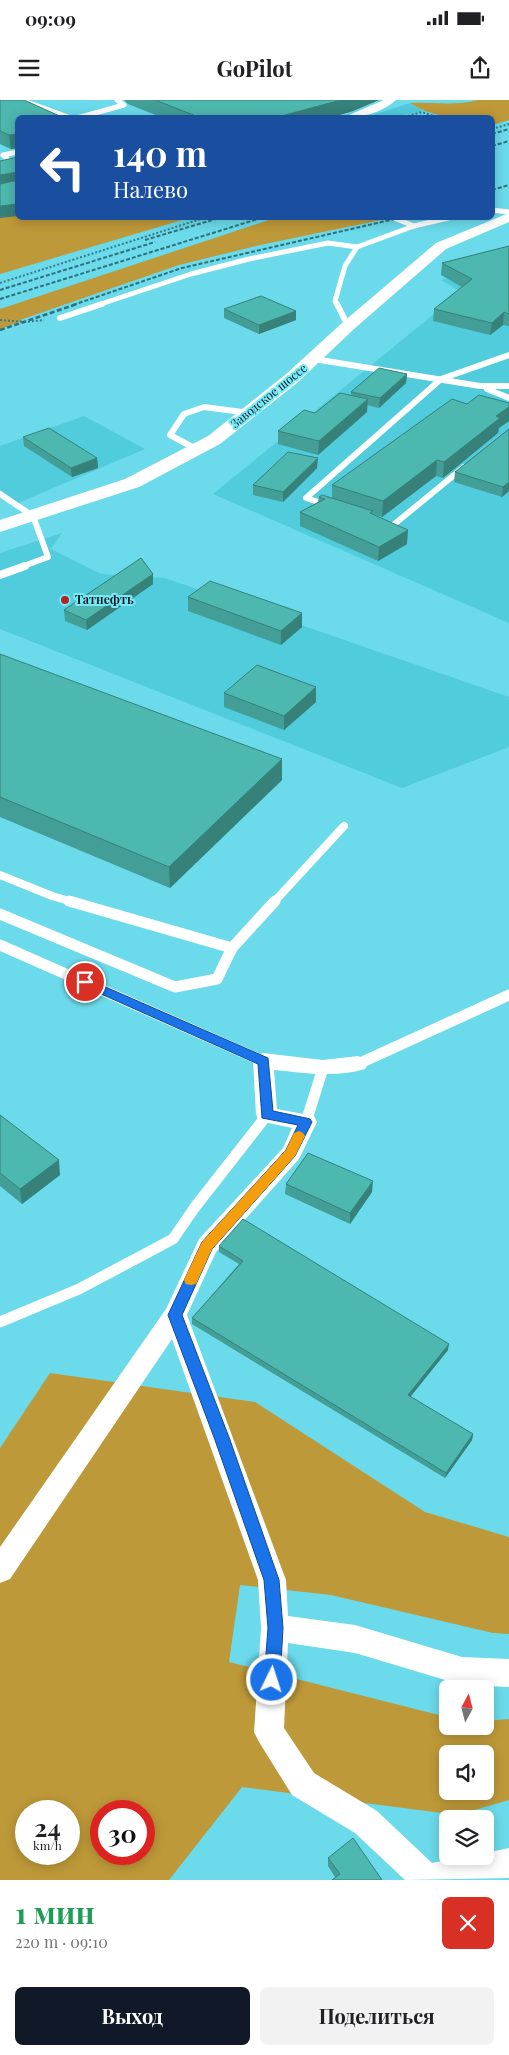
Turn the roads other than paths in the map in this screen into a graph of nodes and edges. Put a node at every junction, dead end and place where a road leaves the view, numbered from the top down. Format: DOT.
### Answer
graph roads {
  1 [pos="20,100"];
  2 [pos="117,100"];
  3 [pos="391,100"];
  4 [pos="62,115"];
  5 [pos="88,115"];
  6 [pos="355,115"];
  7 [pos="15,153"];
  8 [pos="0,169"];
  9 [pos="495,210"];
  10 [pos="509,212"];
  11 [pos="509,217"];
  12 [pos="399,220"];
  13 [pos="440,220"];
  14 [pos="414,226"];
  15 [pos="357,247"];
  16 [pos="60,318"];
  17 [pos="348,326"];
  18 [pos="509,355"];
  19 [pos="314,359"];
  20 [pos="441,379"];
  21 [pos="480,386"];
  22 [pos="509,386"];
  23 [pos="509,398"];
  24 [pos="250,413"];
  25 [pos="160,432"];
  26 [pos="170,435"];
  27 [pos="196,450"];
  28 [pos="472,460"];
  29 [pos="0,494"];
  30 [pos="340,509"];
  31 [pos="33,516"];
  32 [pos="375,520"];
  33 [pos="0,526"];
  34 [pos="0,576"];
  35 [pos="344,826"];
  36 [pos="0,875"];
  37 [pos="0,914"];
  38 [pos="0,944"];
  39 [pos="232,948"];
  40 [pos="509,995"];
  41 [pos="263,1061"];
  42 [pos="358,1064"];
  43 [pos="323,1068"];
  44 [pos="267,1114"];
  45 [pos="306,1122"];
  46 [pos="175,1315"];
  47 [pos="0,1322"];
  48 [pos="0,1570"];
  49 [pos="276,1628"];
  50 [pos="509,1673"];
  51 [pos="509,1864"];
  1 -- 4 [label="lane"];
  2 -- 5 [label="lane"];
  3 -- 6 [label="street"];
  7 -- 8 [label="lane"];
  9 -- 10 [label="lane"];
  11 -- 17 [label="main road, Заводское шоссе"];
  12 -- 14 [label="lane"];
  13 -- 14 [label="lane"];
  14 -- 15 [label="lane"];
  15 -- 16 [label="lane"];
  15 -- 17 [label="lane"];
  17 -- 19 [label="main road, Заводское шоссе"];
  18 -- 20 [label="lane"];
  19 -- 20 [label="lane"];
  19 -- 24 [label="main road, Заводское шоссе"];
  20 -- 21 [label="lane"];
  20 -- 30 [label="lane"];
  21 -- 22 [label="lane"];
  21 -- 23 [label="lane"];
  24 -- 26 [label="lane"];
  24 -- 27 [label="main road, Заводское шоссе"];
  25 -- 26 [label="lane"];
  26 -- 27 [label="lane"];
  27 -- 31 [label="main road, Заводское шоссе"];
  28 -- 32 [label="lane"];
  29 -- 31 [label="lane"];
  31 -- 33 [label="main road, Заводское шоссе"];
  31 -- 34 [label="lane"];
  35 -- 39 [label="lane"];
  36 -- 39 [label="lane"];
  37 -- 39 [label="lane"];
  38 -- 41 [label="lane"];
  40 -- 42 [label="lane"];
  41 -- 43 [label="street"];
  41 -- 44 [label="street"];
  42 -- 43 [label="street"];
  43 -- 45 [label="lane"];
  44 -- 45 [label="street"];
  44 -- 47 [label="lane"];
  45 -- 46 [label="street"];
  46 -- 48 [label="street"];
  46 -- 49 [label="street"];
  49 -- 50 [label="street"];
  49 -- 51 [label="street"];
}
